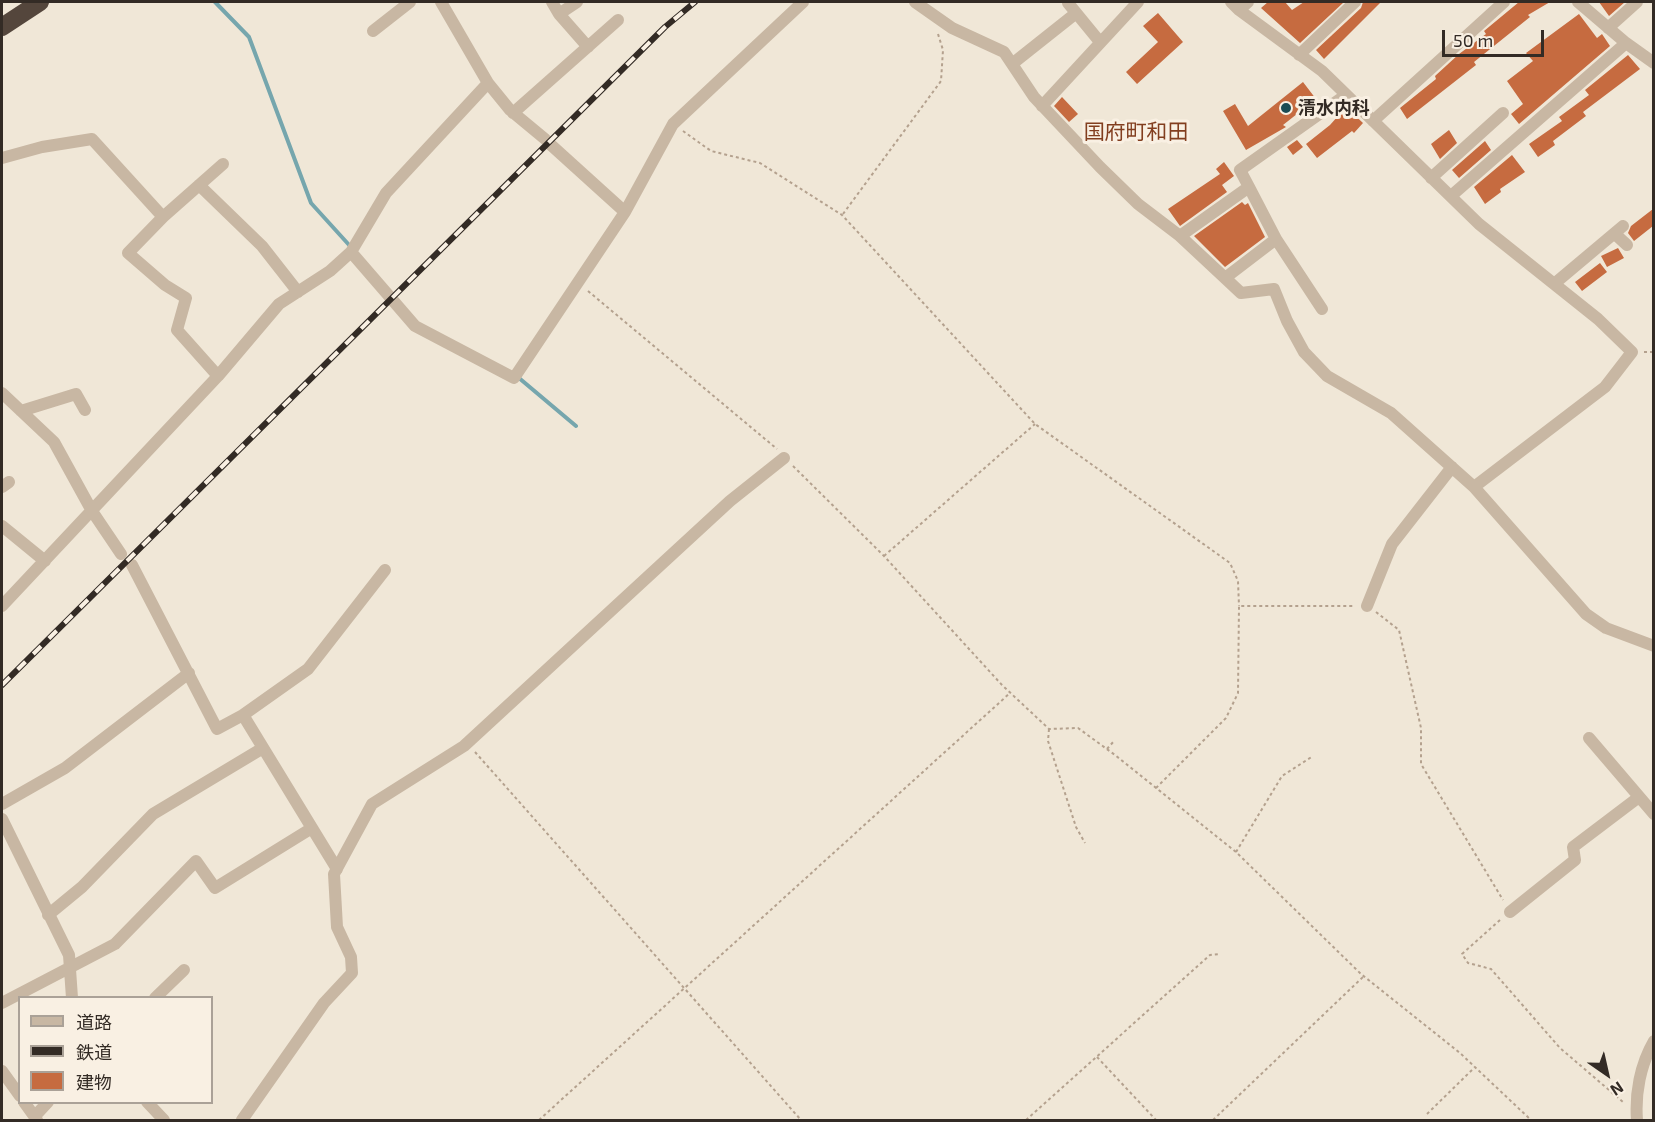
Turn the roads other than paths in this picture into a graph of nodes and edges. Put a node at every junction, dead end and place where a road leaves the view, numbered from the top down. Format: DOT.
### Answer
graph roads {
  1 [pos="40,2"];
  2 [pos="410,2"];
  3 [pos="441,2"];
  4 [pos="552,2"];
  5 [pos="577,2"];
  6 [pos="802,2"];
  7 [pos="915,2"];
  8 [pos="1138,2"];
  9 [pos="1355,2"];
  10 [pos="1504,2"];
  11 [pos="1578,2"];
  12 [pos="1637,2"];
  13 [pos="1239,4"];
  14 [pos="1071,8"];
  15 [pos="559,14"];
  16 [pos="618,20"];
  17 [pos="2,27"];
  18 [pos="1608,28"];
  19 [pos="373,31"];
  20 [pos="1100,42"];
  21 [pos="1626,43"];
  22 [pos="588,47"];
  23 [pos="1299,55"];
  24 [pos="1653,63"];
  25 [pos="1012,64"];
  26 [pos="488,83"];
  27 [pos="1346,94"];
  28 [pos="1041,106"];
  29 [pos="513,113"];
  30 [pos="1503,113"];
  31 [pos="1372,121"];
  32 [pos="2,158"];
  33 [pos="223,164"];
  34 [pos="1431,178"];
  35 [pos="199,185"];
  36 [pos="1249,186"];
  37 [pos="1450,196"];
  38 [pos="625,212"];
  39 [pos="163,217"];
  40 [pos="1180,236"];
  41 [pos="1276,239"];
  42 [pos="1627,245"];
  43 [pos="352,250"];
  44 [pos="1225,278"];
  45 [pos="1554,284"];
  46 [pos="298,292"];
  47 [pos="1322,309"];
  48 [pos="218,376"];
  49 [pos="2,393"];
  50 [pos="85,410"];
  51 [pos="21,411"];
  52 [pos="784,458"];
  53 [pos="1452,467"];
  54 [pos="1474,487"];
  55 [pos="92,511"];
  56 [pos="2,526"];
  57 [pos="121,554"];
  58 [pos="45,561"];
  59 [pos="132,565"];
  60 [pos="385,570"];
  61 [pos="2,606"];
  62 [pos="1367,606"];
  63 [pos="1653,646"];
  64 [pos="189,673"];
  65 [pos="243,715"];
  66 [pos="1589,738"];
  67 [pos="263,748"];
  68 [pos="1639,797"];
  69 [pos="2,804"];
  70 [pos="1653,814"];
  71 [pos="2,819"];
  72 [pos="312,828"];
  73 [pos="337,869"];
  74 [pos="1510,912"];
  75 [pos="48,915"];
  76 [pos="70,969"];
  77 [pos="184,970"];
  78 [pos="72,996"];
  79 [pos="157,996"];
  80 [pos="2,1003"];
  81 [pos="1653,1041"];
  82 [pos="2,1071"];
  83 [pos="18,1093"];
  84 [pos="26,1104"];
  85 [pos="46,1104"];
  86 [pos="149,1104"];
  87 [pos="1637,1117"];
  88 [pos="36,1118"];
  89 [pos="164,1120"];
  90 [pos="242,1120"];
  1 -- 17 [label="highway"];
  2 -- 19 [label="street"];
  3 -- 26 [label="street"];
  4 -- 15 [label="street"];
  5 -- 15 [label="street"];
  6 -- 38 [label="street"];
  7 -- 25 [label="street"];
  8 -- 20 [label="street"];
  9 -- 23 [label="street"];
  10 -- 31 [label="street"];
  11 -- 18 [label="street"];
  12 -- 18 [label="street"];
  13 -- 23 [label="street"];
  14 -- 20 [label="street"];
  14 -- 25 [label="street"];
  15 -- 22 [label="street"];
  16 -- 22 [label="street"];
  18 -- 21 [label="street"];
  20 -- 28 [label="street"];
  21 -- 24 [label="street"];
  21 -- 37 [label="street"];
  22 -- 29 [label="street"];
  23 -- 27 [label="street"];
  25 -- 28 [label="street"];
  26 -- 29 [label="street"];
  26 -- 43 [label="street"];
  27 -- 31 [label="street"];
  27 -- 36 [label="street"];
  28 -- 40 [label="street"];
  29 -- 38 [label="street"];
  30 -- 34 [label="street"];
  31 -- 34 [label="street"];
  32 -- 39 [label="street"];
  33 -- 35 [label="street"];
  34 -- 37 [label="street"];
  35 -- 39 [label="street"];
  35 -- 46 [label="street"];
  36 -- 40 [label="street"];
  36 -- 41 [label="street"];
  37 -- 45 [label="street"];
  38 -- 43 [label="street"];
  39 -- 48 [label="street"];
  40 -- 44 [label="street"];
  41 -- 44 [label="street"];
  41 -- 47 [label="street"];
  42 -- 45 [label="street"];
  43 -- 46 [label="street"];
  44 -- 53 [label="street"];
  45 -- 54 [label="street"];
  46 -- 48 [label="street"];
  48 -- 55 [label="street"];
  49 -- 51 [label="street"];
  50 -- 51 [label="street"];
  51 -- 55 [label="street"];
  52 -- 73 [label="street"];
  53 -- 54 [label="street"];
  53 -- 62 [label="street"];
  54 -- 63 [label="street"];
  55 -- 57 [label="street"];
  55 -- 58 [label="street"];
  56 -- 58 [label="street"];
  58 -- 61 [label="street"];
  59 -- 64 [label="street"];
  60 -- 65 [label="street"];
  64 -- 65 [label="street"];
  64 -- 69 [label="street"];
  65 -- 67 [label="street"];
  66 -- 68 [label="street"];
  67 -- 72 [label="street"];
  67 -- 75 [label="street"];
  68 -- 70 [label="street"];
  68 -- 74 [label="street"];
  71 -- 75 [label="street"];
  72 -- 73 [label="street"];
  72 -- 76 [label="street"];
  73 -- 90 [label="street"];
  75 -- 76 [label="street"];
  76 -- 78 [label="street"];
  76 -- 80 [label="street"];
  77 -- 79 [label="street"];
  81 -- 87 [label="street"];
  82 -- 83 [label="street"];
  84 -- 88 [label="street"];
  85 -- 88 [label="street"];
  86 -- 89 [label="street"];
}
